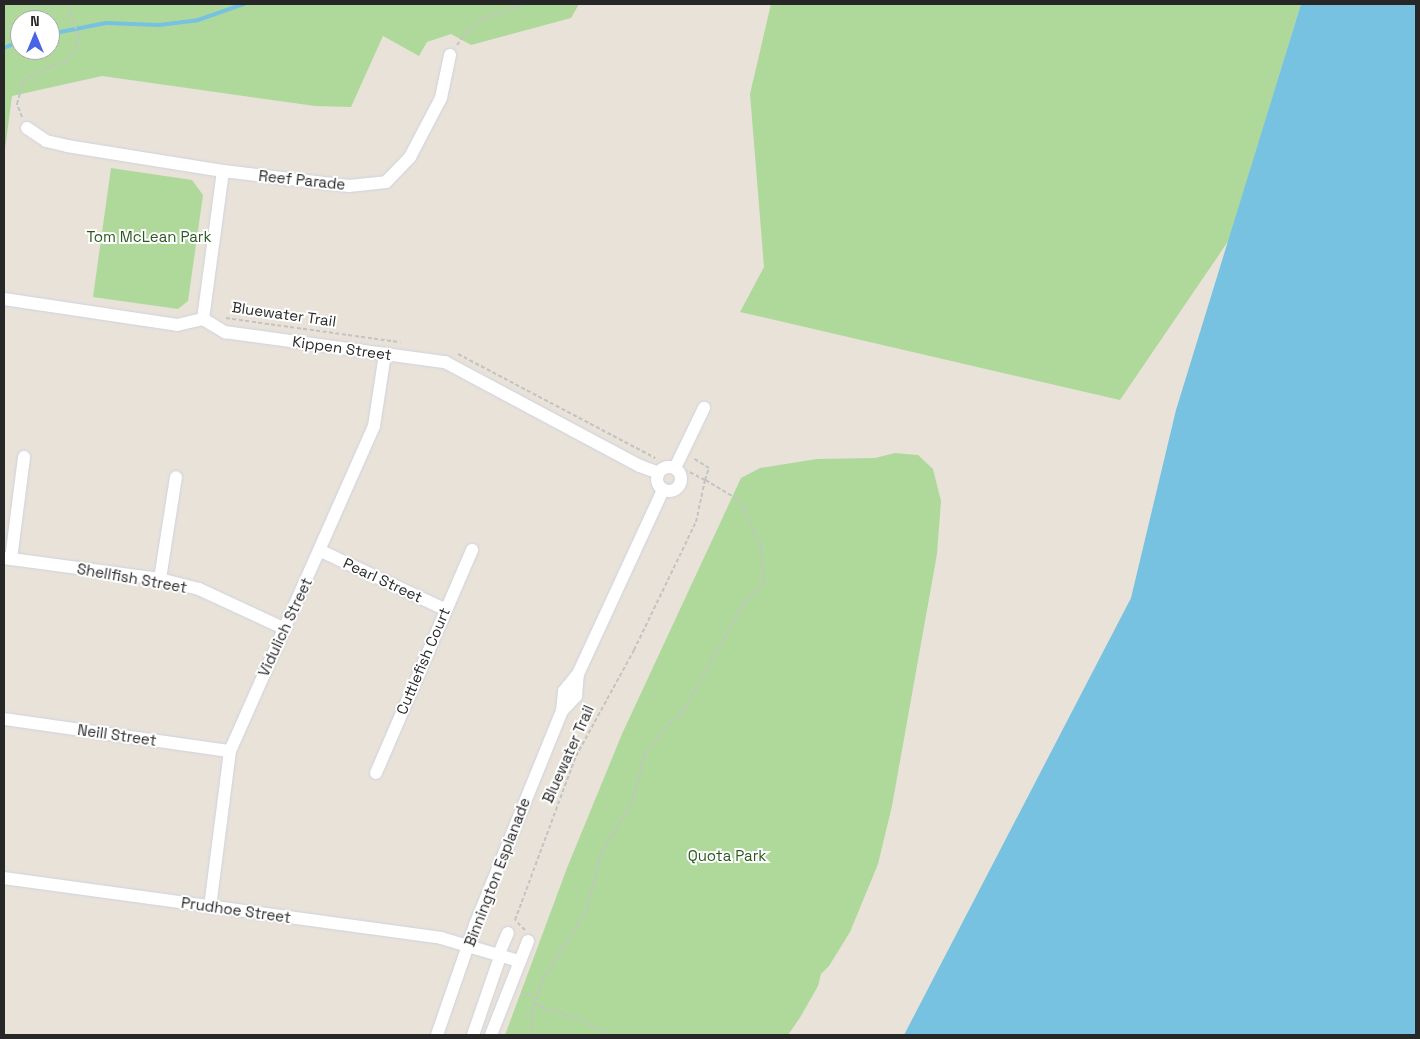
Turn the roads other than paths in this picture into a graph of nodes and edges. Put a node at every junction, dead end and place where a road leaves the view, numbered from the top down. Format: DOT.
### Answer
graph roads {
  1 [pos="450,55"];
  2 [pos="28,128"];
  3 [pos="223,171"];
  4 [pos="4,299"];
  5 [pos="203,319"];
  6 [pos="385,354"];
  7 [pos="704,408"];
  8 [pos="24,456"];
  9 [pos="675,467"];
  10 [pos="659,473"];
  11 [pos="176,477"];
  12 [pos="663,490"];
  13 [pos="472,550"];
  14 [pos="321,551"];
  15 [pos="7,558"];
  16 [pos="160,579"];
  17 [pos="444,609"];
  18 [pos="283,628"];
  19 [pos="4,719"];
  20 [pos="230,750"];
  21 [pos="376,773"];
  22 [pos="4,878"];
  23 [pos="210,907"];
  24 [pos="508,933"];
  25 [pos="530,938"];
  26 [pos="468,946"];
  27 [pos="499,957"];
  28 [pos="518,961"];
  29 [pos="437,1035"];
  30 [pos="473,1035"];
  31 [pos="491,1035"];
  1 -- 3 [label="street, Reef Parade"];
  2 -- 3 [label="street, Reef Parade"];
  3 -- 5 [label="street"];
  4 -- 5 [label="street"];
  5 -- 6 [label="street, Kippen Street"];
  6 -- 10 [label="street, Kippen Street"];
  6 -- 14 [label="street, Vidulich Street"];
  7 -- 9 [label="street"];
  8 -- 15 [label="street"];
  9 -- 10 [label="street"];
  9 -- 12 [label="street"];
  10 -- 12 [label="street"];
  11 -- 16 [label="street"];
  12 -- 26 [label="street, Binnington Esplanade"];
  13 -- 17 [label="street, Cuttlefish Court"];
  14 -- 17 [label="street, Pearl Street"];
  14 -- 18 [label="street, Vidulich Street"];
  15 -- 16 [label="street, Shellfish Street"];
  16 -- 18 [label="street, Shellfish Street"];
  17 -- 21 [label="street, Cuttlefish Court"];
  18 -- 20 [label="street, Vidulich Street"];
  19 -- 20 [label="street, Neill Street"];
  20 -- 23 [label="street, Vidulich Street"];
  22 -- 23 [label="street, Prudhoe Street"];
  23 -- 26 [label="street, Prudhoe Street"];
  24 -- 27 [label="street, Binnington Esplanade"];
  25 -- 28 [label="street"];
  26 -- 27 [label="street, Prudhoe Street"];
  26 -- 29 [label="street, Binnington Esplanade"];
  27 -- 28 [label="street, Prudhoe Street"];
  27 -- 30 [label="street, Binnington Esplanade"];
  28 -- 31 [label="street"];
}
